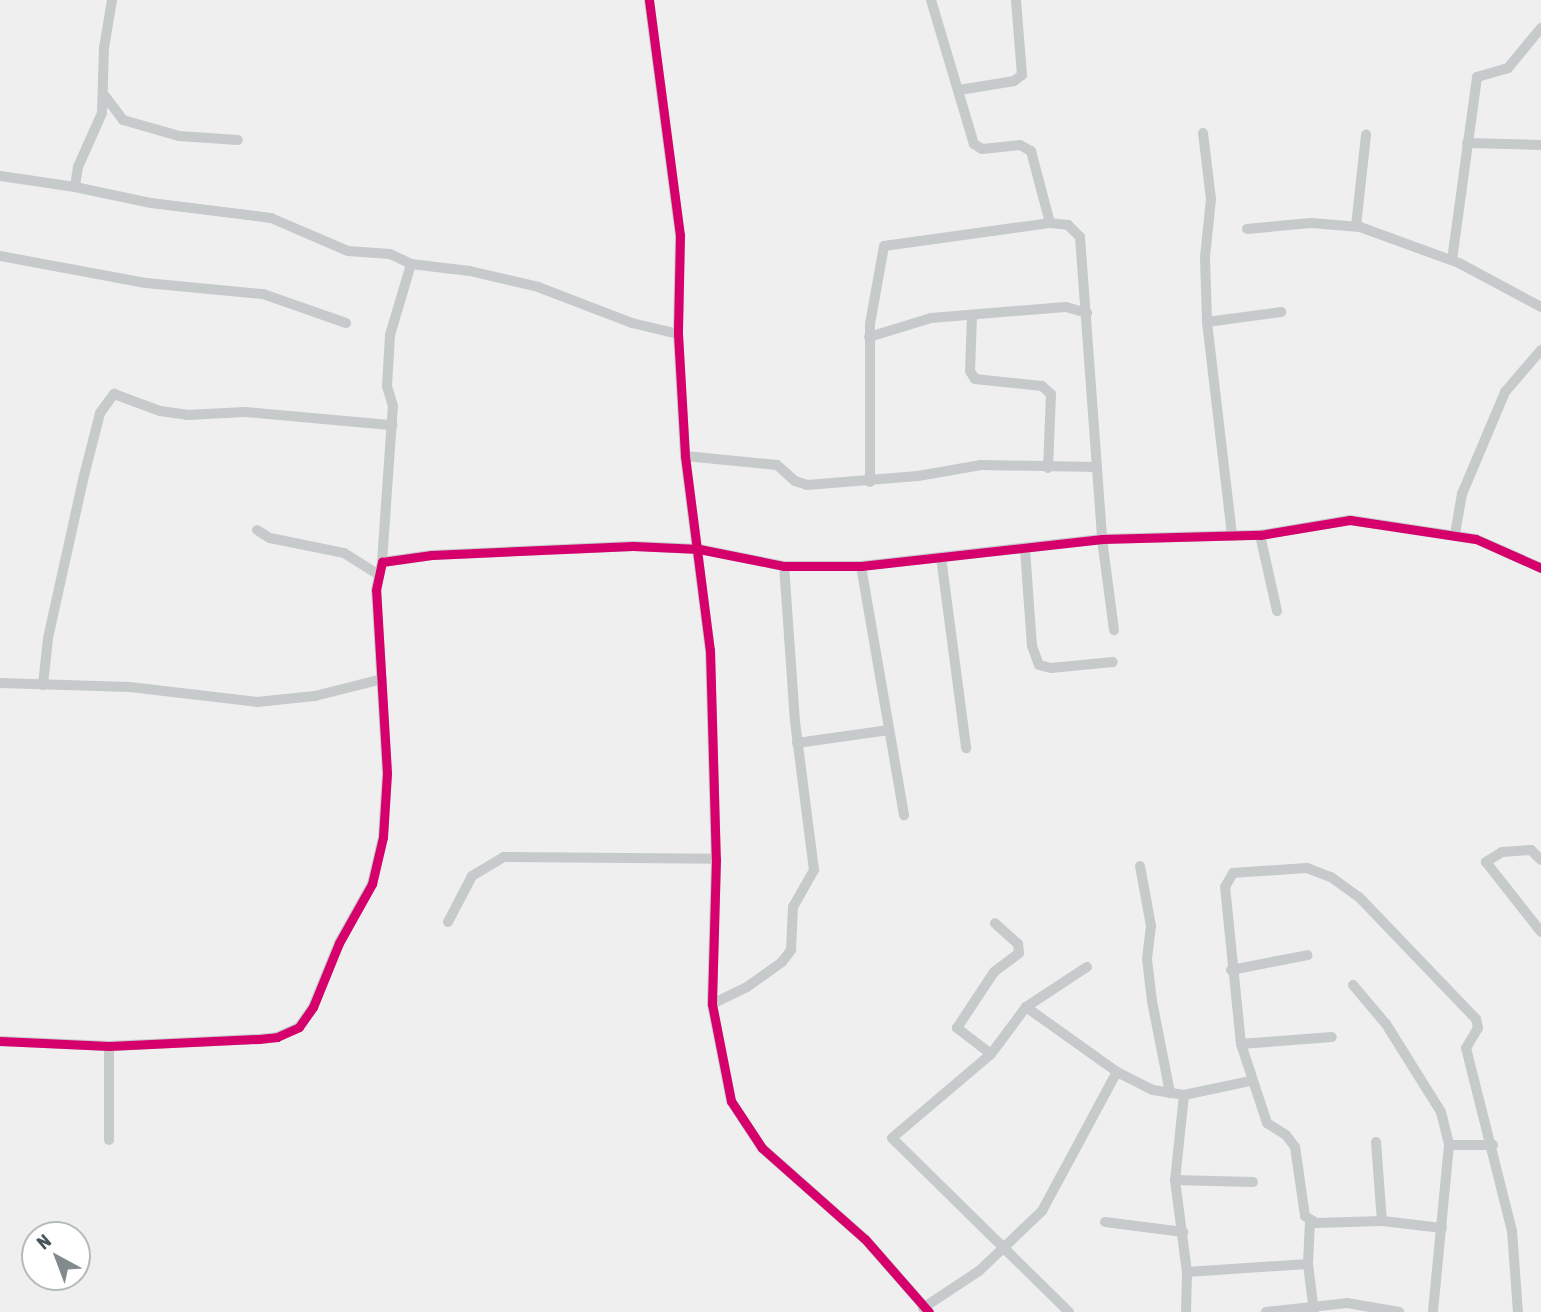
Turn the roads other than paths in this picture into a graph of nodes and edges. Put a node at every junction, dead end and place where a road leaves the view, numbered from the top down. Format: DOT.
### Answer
graph roads {
  1 [pos="112,0"];
  2 [pos="649,0"];
  3 [pos="931,0"];
  4 [pos="1016,0"];
  5 [pos="1541,28"];
  6 [pos="959,90"];
  7 [pos="105,96"];
  8 [pos="1203,133"];
  9 [pos="1366,135"];
  10 [pos="238,140"];
  11 [pos="1467,143"];
  12 [pos="1541,145"];
  13 [pos="0,176"];
  14 [pos="75,187"];
  15 [pos="1050,223"];
  16 [pos="1356,226"];
  17 [pos="1247,229"];
  18 [pos="0,256"];
  19 [pos="1452,260"];
  20 [pos="411,264"];
  21 [pos="1541,307"];
  22 [pos="1281,312"];
  23 [pos="1087,313"];
  24 [pos="972,315"];
  25 [pos="1207,322"];
  26 [pos="346,323"];
  27 [pos="678,334"];
  28 [pos="869,337"];
  29 [pos="1541,350"];
  30 [pos="392,425"];
  31 [pos="685,456"];
  32 [pos="1097,467"];
  33 [pos="1048,468"];
  34 [pos="870,482"];
  35 [pos="257,530"];
  36 [pos="1455,534"];
  37 [pos="1260,535"];
  38 [pos="1232,536"];
  39 [pos="1102,539"];
  40 [pos="699,549"];
  41 [pos="1025,549"];
  42 [pos="941,557"];
  43 [pos="382,562"];
  44 [pos="784,566"];
  45 [pos="861,566"];
  46 [pos="1541,568"];
  47 [pos="377,574"];
  48 [pos="1277,611"];
  49 [pos="1114,630"];
  50 [pos="1113,662"];
  51 [pos="382,679"];
  52 [pos="0,683"];
  53 [pos="43,685"];
  54 [pos="889,730"];
  55 [pos="797,743"];
  56 [pos="966,748"];
  57 [pos="904,815"];
  58 [pos="716,859"];
  59 [pos="1541,860"];
  60 [pos="1140,866"];
  61 [pos="448,922"];
  62 [pos="995,923"];
  63 [pos="1540,927"];
  64 [pos="1308,955"];
  65 [pos="1087,967"];
  66 [pos="1231,970"];
  67 [pos="1353,985"];
  68 [pos="712,1004"];
  69 [pos="1026,1007"];
  70 [pos="1332,1037"];
  71 [pos="0,1041"];
  72 [pos="1241,1044"];
  73 [pos="109,1046"];
  74 [pos="991,1054"];
  75 [pos="1117,1072"];
  76 [pos="1250,1082"];
  77 [pos="1170,1093"];
  78 [pos="1184,1096"];
  79 [pos="109,1140"];
  80 [pos="1376,1142"];
  81 [pos="1449,1145"];
  82 [pos="1493,1145"];
  83 [pos="1175,1180"];
  84 [pos="1253,1182"];
  85 [pos="1310,1221"];
  86 [pos="1382,1221"];
  87 [pos="1105,1222"];
  88 [pos="1441,1228"];
  89 [pos="1183,1232"];
  90 [pos="1006,1247"];
  91 [pos="1308,1264"];
  92 [pos="1187,1272"];
  93 [pos="926,1310"];
  94 [pos="1314,1311"];
  95 [pos="1069,1312"];
  96 [pos="1186,1312"];
  97 [pos="1266,1312"];
  98 [pos="1399,1312"];
  99 [pos="1433,1312"];
  100 [pos="1518,1312"];
  1 -- 7 [label="street"];
  2 -- 27 [label="street"];
  3 -- 6 [label="street"];
  4 -- 6 [label="street"];
  5 -- 11 [label="street"];
  6 -- 15 [label="street"];
  7 -- 10 [label="street"];
  7 -- 14 [label="street"];
  8 -- 25 [label="street"];
  9 -- 16 [label="street"];
  11 -- 12 [label="street"];
  11 -- 19 [label="street"];
  13 -- 14 [label="street"];
  14 -- 20 [label="street"];
  15 -- 23 [label="street"];
  15 -- 28 [label="street"];
  16 -- 17 [label="street"];
  16 -- 19 [label="street"];
  18 -- 26 [label="street"];
  19 -- 21 [label="street"];
  20 -- 27 [label="street"];
  20 -- 30 [label="street"];
  22 -- 25 [label="street"];
  23 -- 24 [label="street"];
  23 -- 32 [label="street"];
  24 -- 28 [label="street"];
  24 -- 33 [label="street"];
  25 -- 38 [label="street"];
  27 -- 31 [label="street"];
  28 -- 34 [label="street"];
  29 -- 36 [label="street"];
  30 -- 43 [label="street"];
  30 -- 53 [label="street"];
  31 -- 34 [label="street"];
  31 -- 40 [label="street"];
  32 -- 33 [label="street"];
  32 -- 39 [label="street"];
  33 -- 34 [label="street"];
  35 -- 47 [label="street"];
  36 -- 37 [label="street"];
  36 -- 46 [label="street"];
  37 -- 38 [label="street"];
  37 -- 48 [label="street"];
  38 -- 39 [label="street"];
  39 -- 41 [label="street"];
  39 -- 49 [label="street"];
  40 -- 43 [label="street"];
  40 -- 44 [label="street"];
  40 -- 58 [label="street"];
  41 -- 42 [label="street"];
  41 -- 50 [label="street"];
  42 -- 45 [label="street"];
  42 -- 56 [label="street"];
  43 -- 47 [label="street"];
  44 -- 45 [label="street"];
  44 -- 55 [label="street"];
  45 -- 54 [label="street"];
  47 -- 51 [label="street"];
  51 -- 53 [label="street"];
  51 -- 73 [label="street"];
  52 -- 53 [label="street"];
  54 -- 55 [label="street"];
  54 -- 57 [label="street"];
  55 -- 68 [label="street"];
  58 -- 61 [label="street"];
  58 -- 68 [label="street"];
  59 -- 63 [label="street"];
  60 -- 77 [label="street"];
  62 -- 74 [label="street"];
  64 -- 66 [label="street"];
  65 -- 69 [label="street"];
  66 -- 72 [label="street"];
  66 -- 82 [label="street"];
  67 -- 81 [label="street"];
  68 -- 93 [label="street"];
  69 -- 74 [label="street"];
  69 -- 75 [label="street"];
  70 -- 72 [label="street"];
  71 -- 73 [label="street"];
  72 -- 76 [label="street"];
  73 -- 79 [label="street"];
  74 -- 90 [label="street"];
  75 -- 77 [label="street"];
  75 -- 90 [label="street"];
  76 -- 78 [label="street"];
  76 -- 85 [label="street"];
  77 -- 78 [label="street"];
  78 -- 83 [label="street"];
  80 -- 86 [label="street"];
  81 -- 82 [label="street"];
  81 -- 88 [label="street"];
  82 -- 100 [label="street"];
  83 -- 84 [label="street"];
  83 -- 89 [label="street"];
  85 -- 86 [label="street"];
  85 -- 91 [label="street"];
  86 -- 88 [label="street"];
  87 -- 89 [label="street"];
  88 -- 99 [label="street"];
  89 -- 92 [label="street"];
  90 -- 93 [label="street"];
  90 -- 95 [label="street"];
  91 -- 92 [label="street"];
  91 -- 94 [label="street"];
  92 -- 96 [label="street"];
  94 -- 97 [label="street"];
  94 -- 98 [label="street"];
}
